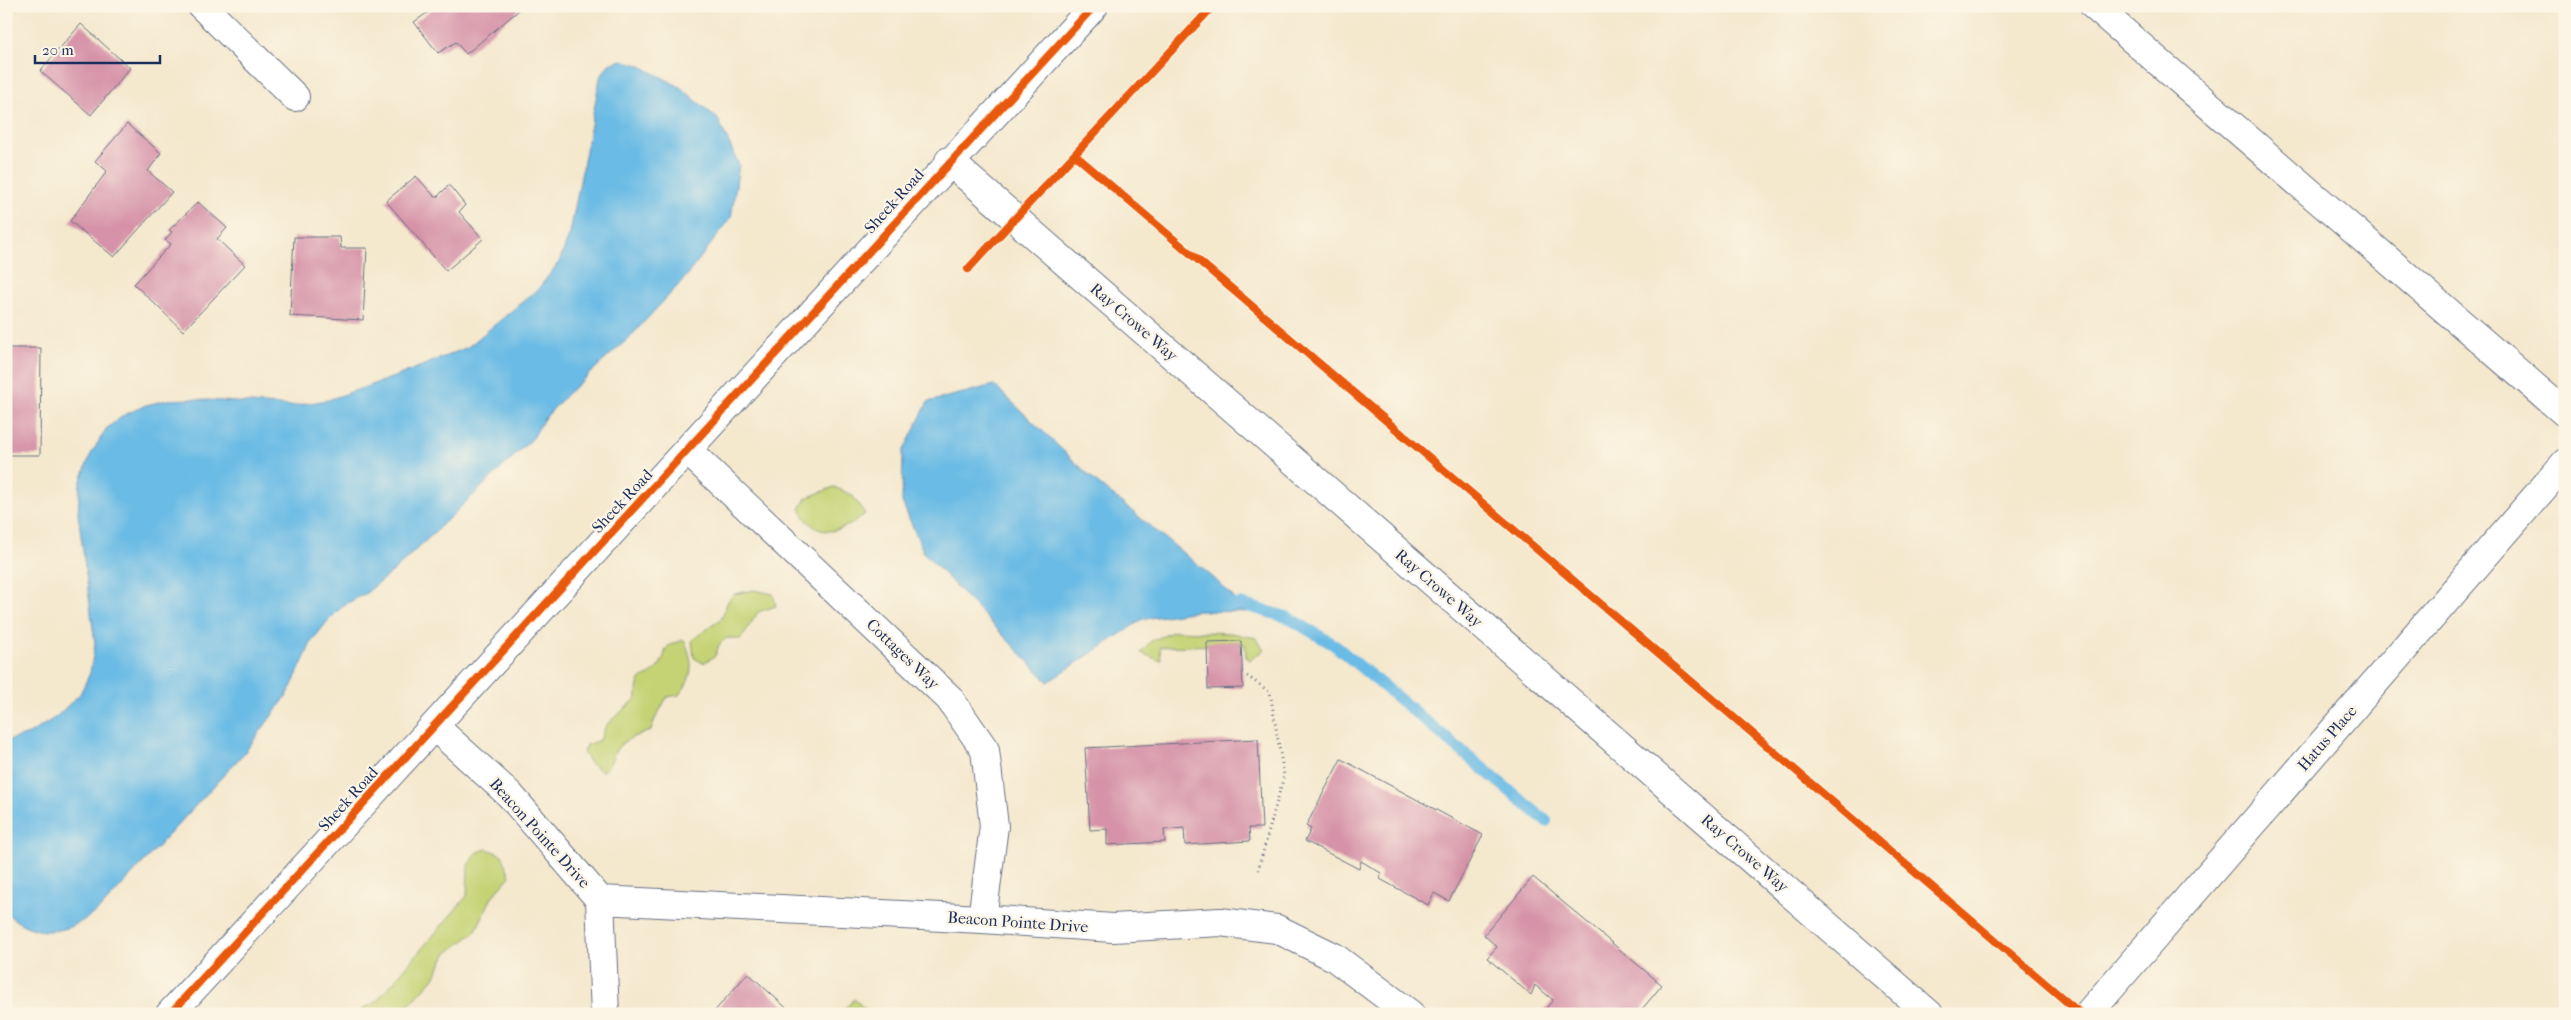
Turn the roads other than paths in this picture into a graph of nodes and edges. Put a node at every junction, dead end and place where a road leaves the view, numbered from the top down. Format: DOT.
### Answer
graph roads {
  1 [pos="202,6"];
  2 [pos="1094,6"];
  3 [pos="2094,6"];
  4 [pos="294,96"];
  5 [pos="949,161"];
  6 [pos="2565,413"];
  7 [pos="687,450"];
  8 [pos="2565,463"];
  9 [pos="434,726"];
  10 [pos="600,900"];
  11 [pos="982,919"];
  12 [pos="170,1014"];
  13 [pos="605,1014"];
  14 [pos="1410,1014"];
  15 [pos="1929,1014"];
  16 [pos="2088,1014"];
  1 -- 4 [label="street"];
  2 -- 5 [label="street, Sheek Road"];
  3 -- 6 [label="street"];
  5 -- 7 [label="street, Sheek Road"];
  5 -- 15 [label="street, Ray Crowe Way"];
  7 -- 9 [label="street, Sheek Road"];
  7 -- 11 [label="street, Cottages Way"];
  8 -- 16 [label="street, Hatus Place"];
  9 -- 10 [label="street, Beacon Pointe Drive"];
  9 -- 12 [label="street, Sheek Road"];
  10 -- 11 [label="street, Beacon Pointe Drive"];
  10 -- 13 [label="street, Beacon Pointe Drive"];
  11 -- 14 [label="street, Beacon Pointe Drive"];
}
